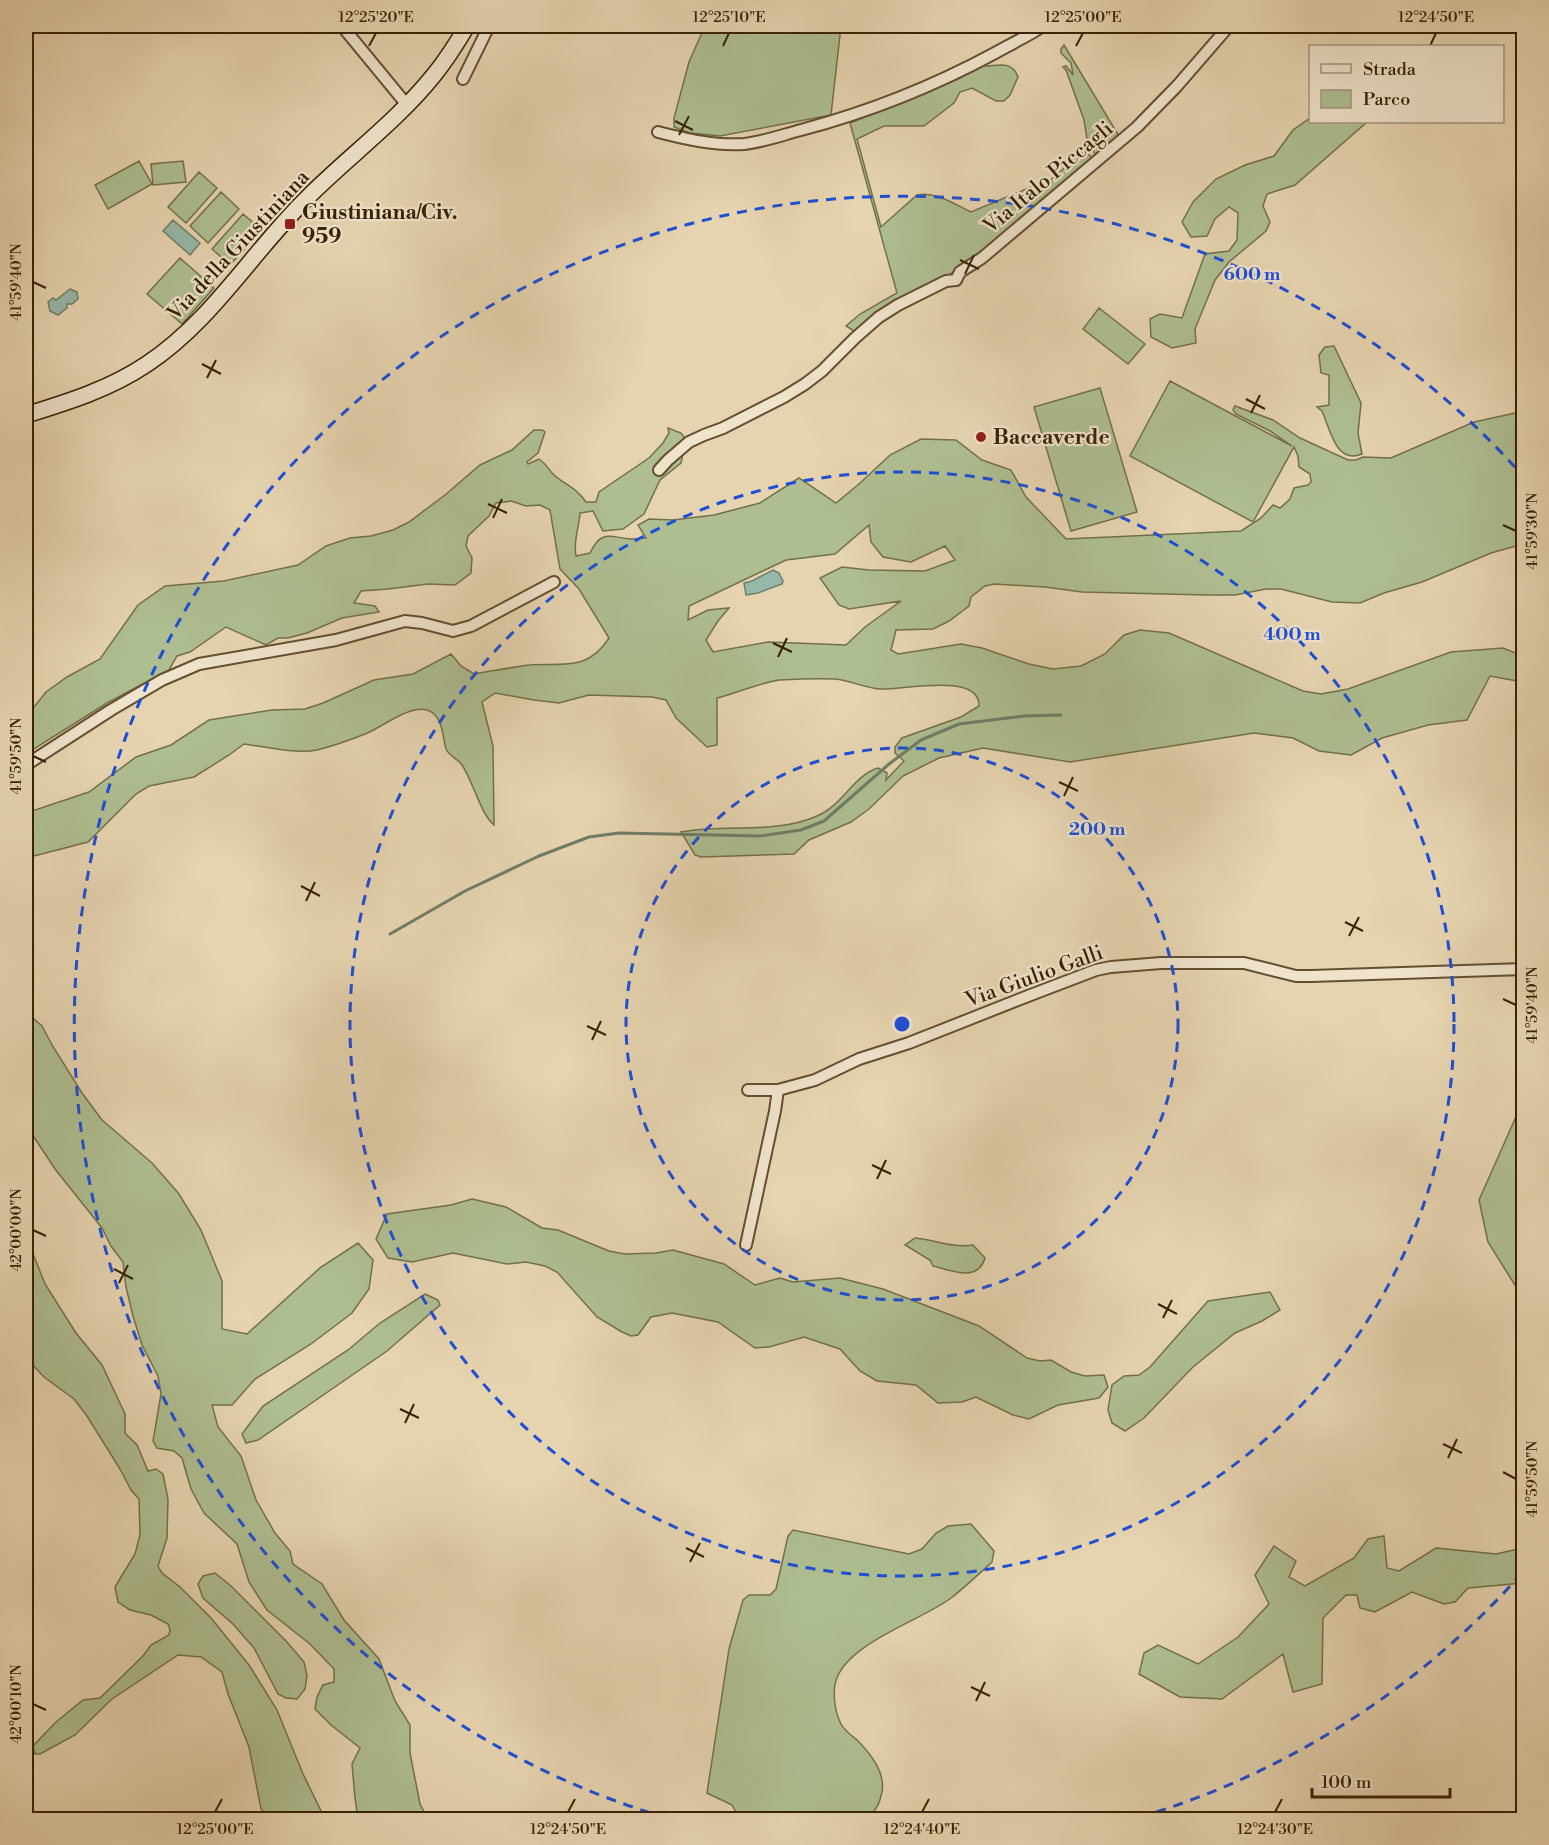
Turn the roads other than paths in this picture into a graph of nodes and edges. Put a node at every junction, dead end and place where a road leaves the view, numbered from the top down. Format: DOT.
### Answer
graph roads {
  1 [pos="342,26"];
  2 [pos="467,26"];
  3 [pos="489,26"];
  4 [pos="1043,26"];
  5 [pos="1229,26"];
  6 [pos="464,79"];
  7 [pos="407,105"];
  8 [pos="658,132"];
  9 [pos="26,415"];
  10 [pos="659,470"];
  11 [pos="554,582"];
  12 [pos="26,765"];
  13 [pos="1524,969"];
  14 [pos="748,1090"];
  15 [pos="777,1090"];
  16 [pos="746,1245"];
  1 -- 7 [label="street"];
  2 -- 7 [label="street, Via della Giustiniana"];
  3 -- 6 [label="street"];
  4 -- 8 [label="street"];
  5 -- 10 [label="street, Via Italo Piccagli"];
  7 -- 9 [label="street, Via della Giustiniana"];
  11 -- 12 [label="street"];
  13 -- 15 [label="street, Via Giulio Galli"];
  14 -- 15 [label="street, Via Giulio Galli"];
  15 -- 16 [label="street"];
}
